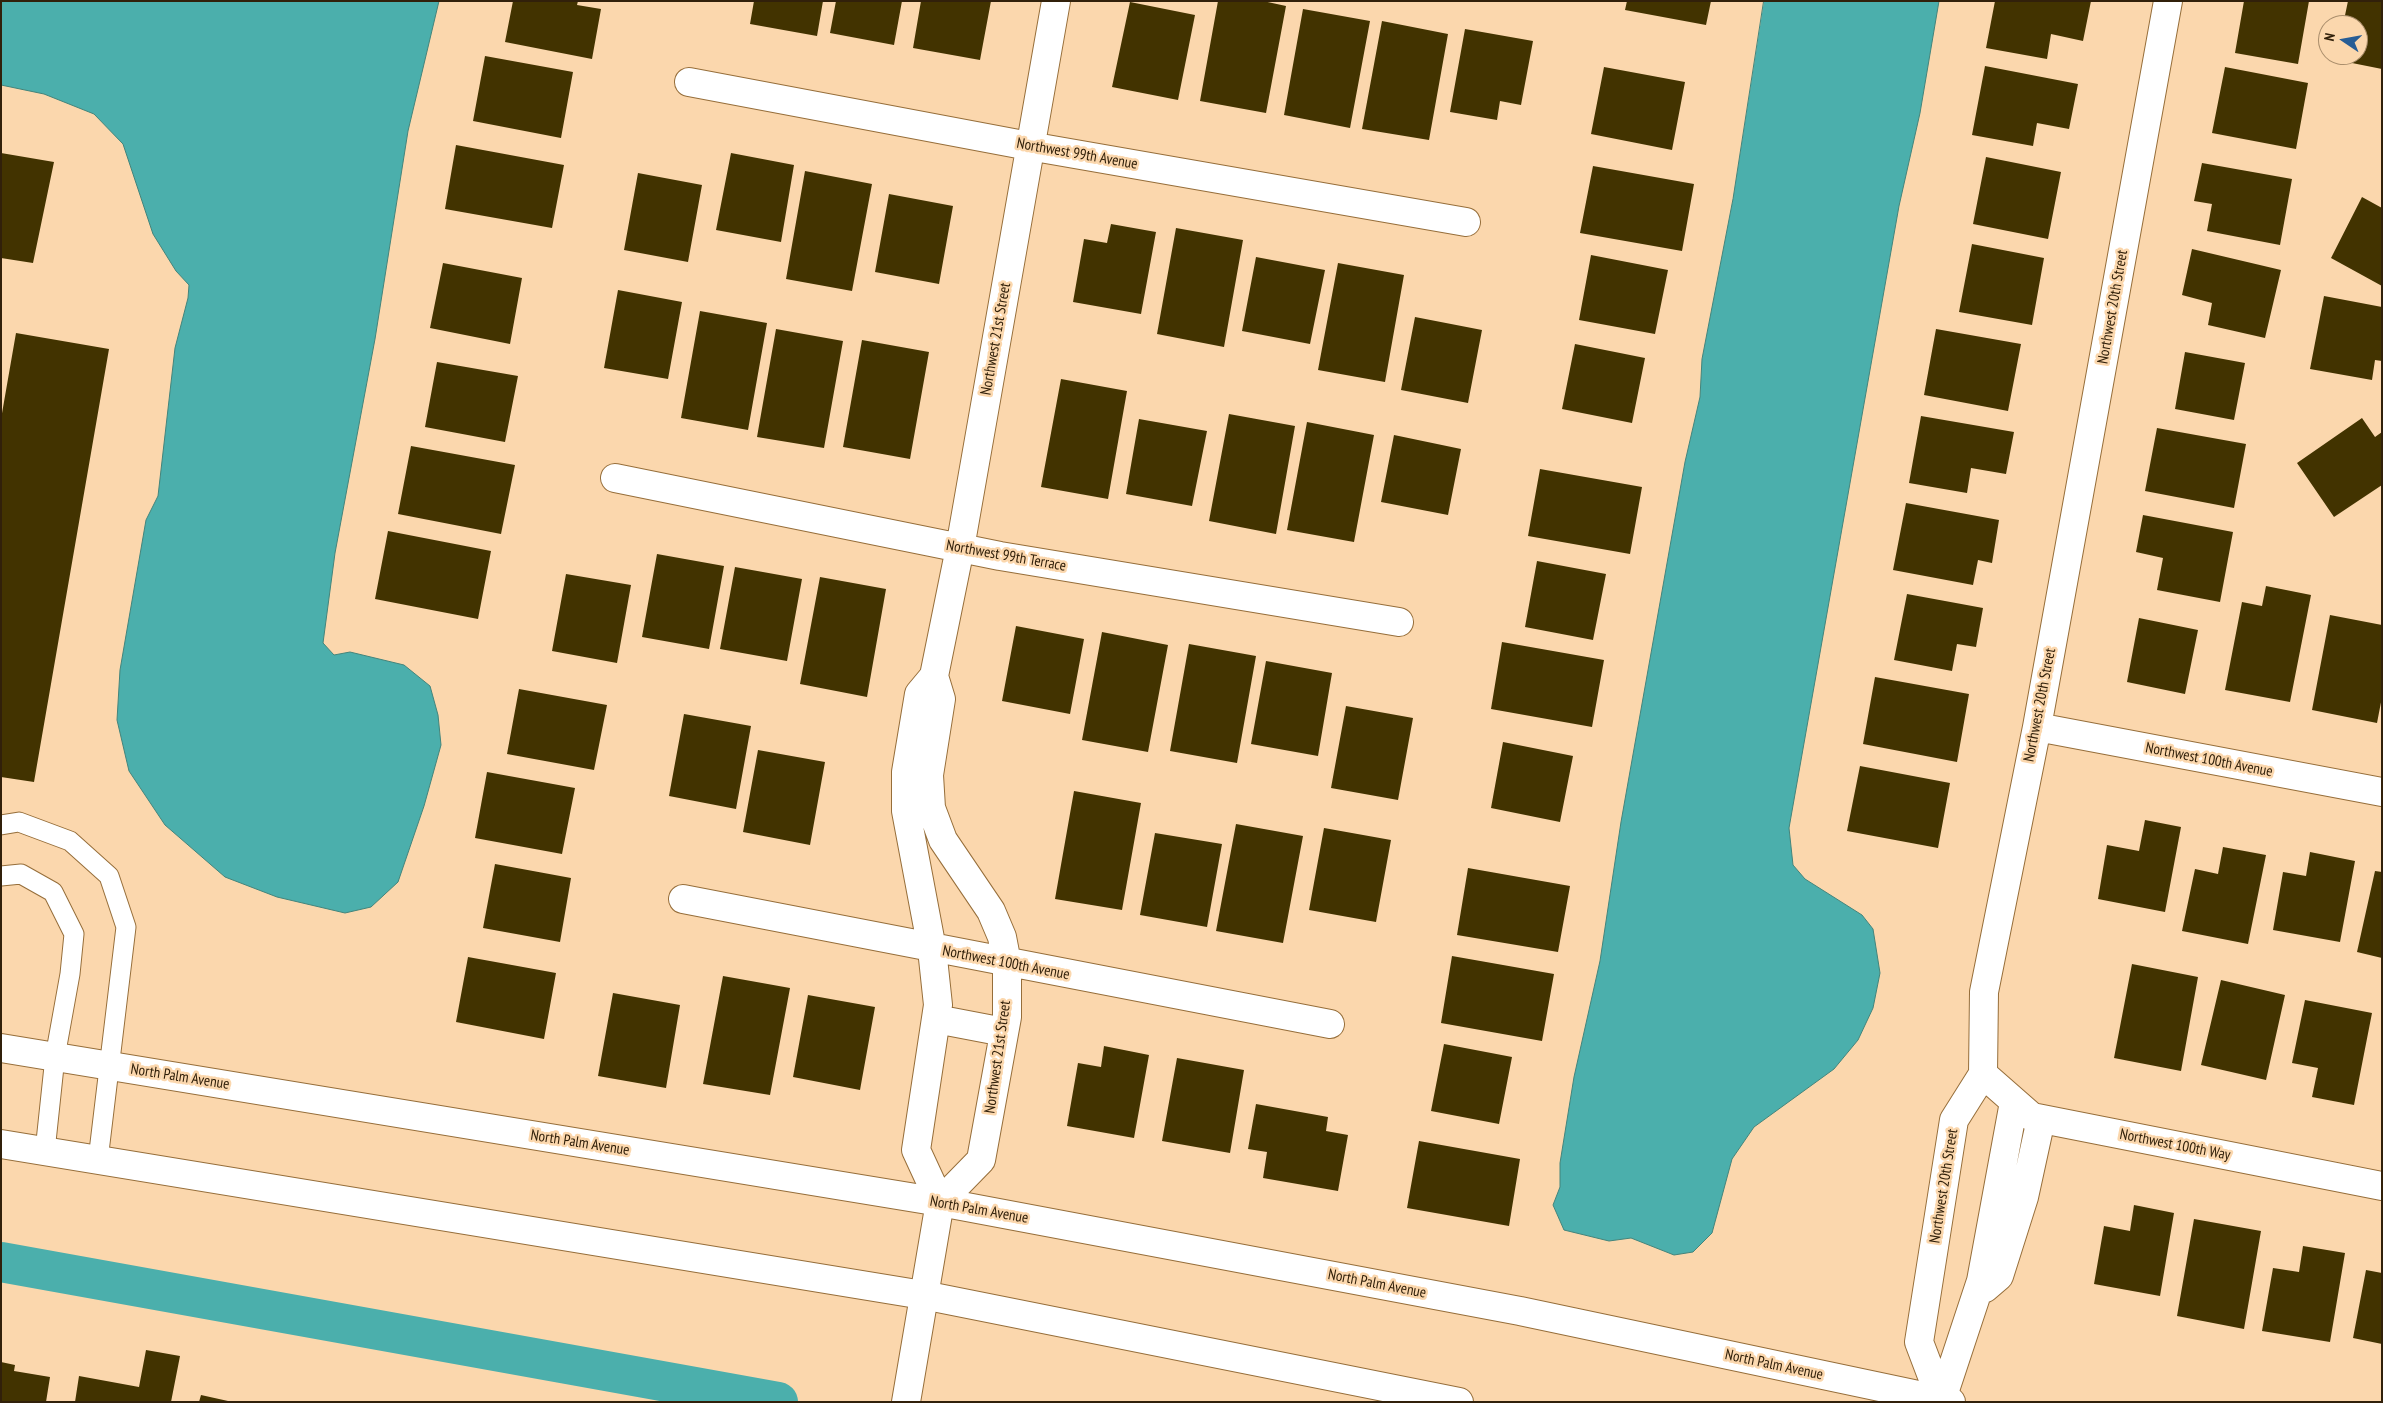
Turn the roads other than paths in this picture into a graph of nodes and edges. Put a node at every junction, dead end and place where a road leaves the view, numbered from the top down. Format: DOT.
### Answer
graph roads {
  1 [pos="1056,1"];
  2 [pos="2168,1"];
  3 [pos="689,82"];
  4 [pos="1029,146"];
  5 [pos="1466,222"];
  6 [pos="616,478"];
  7 [pos="960,548"];
  8 [pos="1399,622"];
  9 [pos="934,676"];
  10 [pos="2036,727"];
  11 [pos="2382,792"];
  12 [pos="1,824"];
  13 [pos="1,876"];
  14 [pos="683,899"];
  15 [pos="932,949"];
  16 [pos="1007,963"];
  17 [pos="936,1019"];
  18 [pos="1330,1024"];
  19 [pos="1004,1032"];
  20 [pos="1,1048"];
  21 [pos="55,1057"];
  22 [pos="109,1066"];
  23 [pos="1983,1074"];
  24 [pos="2014,1102"];
  25 [pos="2041,1119"];
  26 [pos="1,1144"];
  27 [pos="45,1151"];
  28 [pos="98,1160"];
  29 [pos="2382,1186"];
  30 [pos="940,1202"];
  31 [pos="1978,1293"];
  32 [pos="923,1296"];
  33 [pos="1945,1401"];
  34 [pos="906,1402"];
  35 [pos="1459,1402"];
  1 -- 4 [label="street, Northwest 21st Street"];
  2 -- 10 [label="street, Northwest 20th Street"];
  3 -- 4 [label="street, Northwest 99th Avenue"];
  4 -- 5 [label="street, Northwest 99th Avenue"];
  4 -- 7 [label="street, Northwest 21st Street"];
  6 -- 7 [label="street, Northwest 99th Terrace"];
  7 -- 8 [label="street, Northwest 99th Terrace"];
  7 -- 9 [label="street, Northwest 21st Street"];
  9 -- 15 [label="street, Northwest 21st Street"];
  9 -- 16 [label="street, Northwest 21st Street"];
  10 -- 11 [label="street, Northwest 100th Avenue"];
  10 -- 23 [label="street, Northwest 20th Street"];
  12 -- 22 [label="lane"];
  13 -- 21 [label="lane"];
  14 -- 15 [label="street, Northwest 100th Avenue"];
  15 -- 16 [label="street, Northwest 100th Avenue"];
  15 -- 17 [label="street, Northwest 21st Street"];
  16 -- 18 [label="street, Northwest 100th Avenue"];
  16 -- 19 [label="street, Northwest 21st Street"];
  17 -- 19 [label="street"];
  17 -- 30 [label="street, Northwest 21st Street"];
  19 -- 30 [label="street, Northwest 21st Street"];
  20 -- 21 [label="street, North Palm Avenue"];
  21 -- 22 [label="street, North Palm Avenue"];
  21 -- 27 [label="lane"];
  22 -- 28 [label="lane"];
  22 -- 30 [label="street, North Palm Avenue"];
  23 -- 24 [label="street, Northwest 100th Way"];
  23 -- 33 [label="street, Northwest 20th Street"];
  24 -- 25 [label="street, Northwest 100th Way"];
  24 -- 31 [label="street"];
  25 -- 29 [label="street, Northwest 100th Way"];
  25 -- 31 [label="street"];
  26 -- 27 [label="street"];
  27 -- 28 [label="street"];
  28 -- 32 [label="street"];
  30 -- 32 [label="street"];
  30 -- 33 [label="street, North Palm Avenue"];
  31 -- 33 [label="street"];
  32 -- 34 [label="street"];
  32 -- 35 [label="street"];
}
